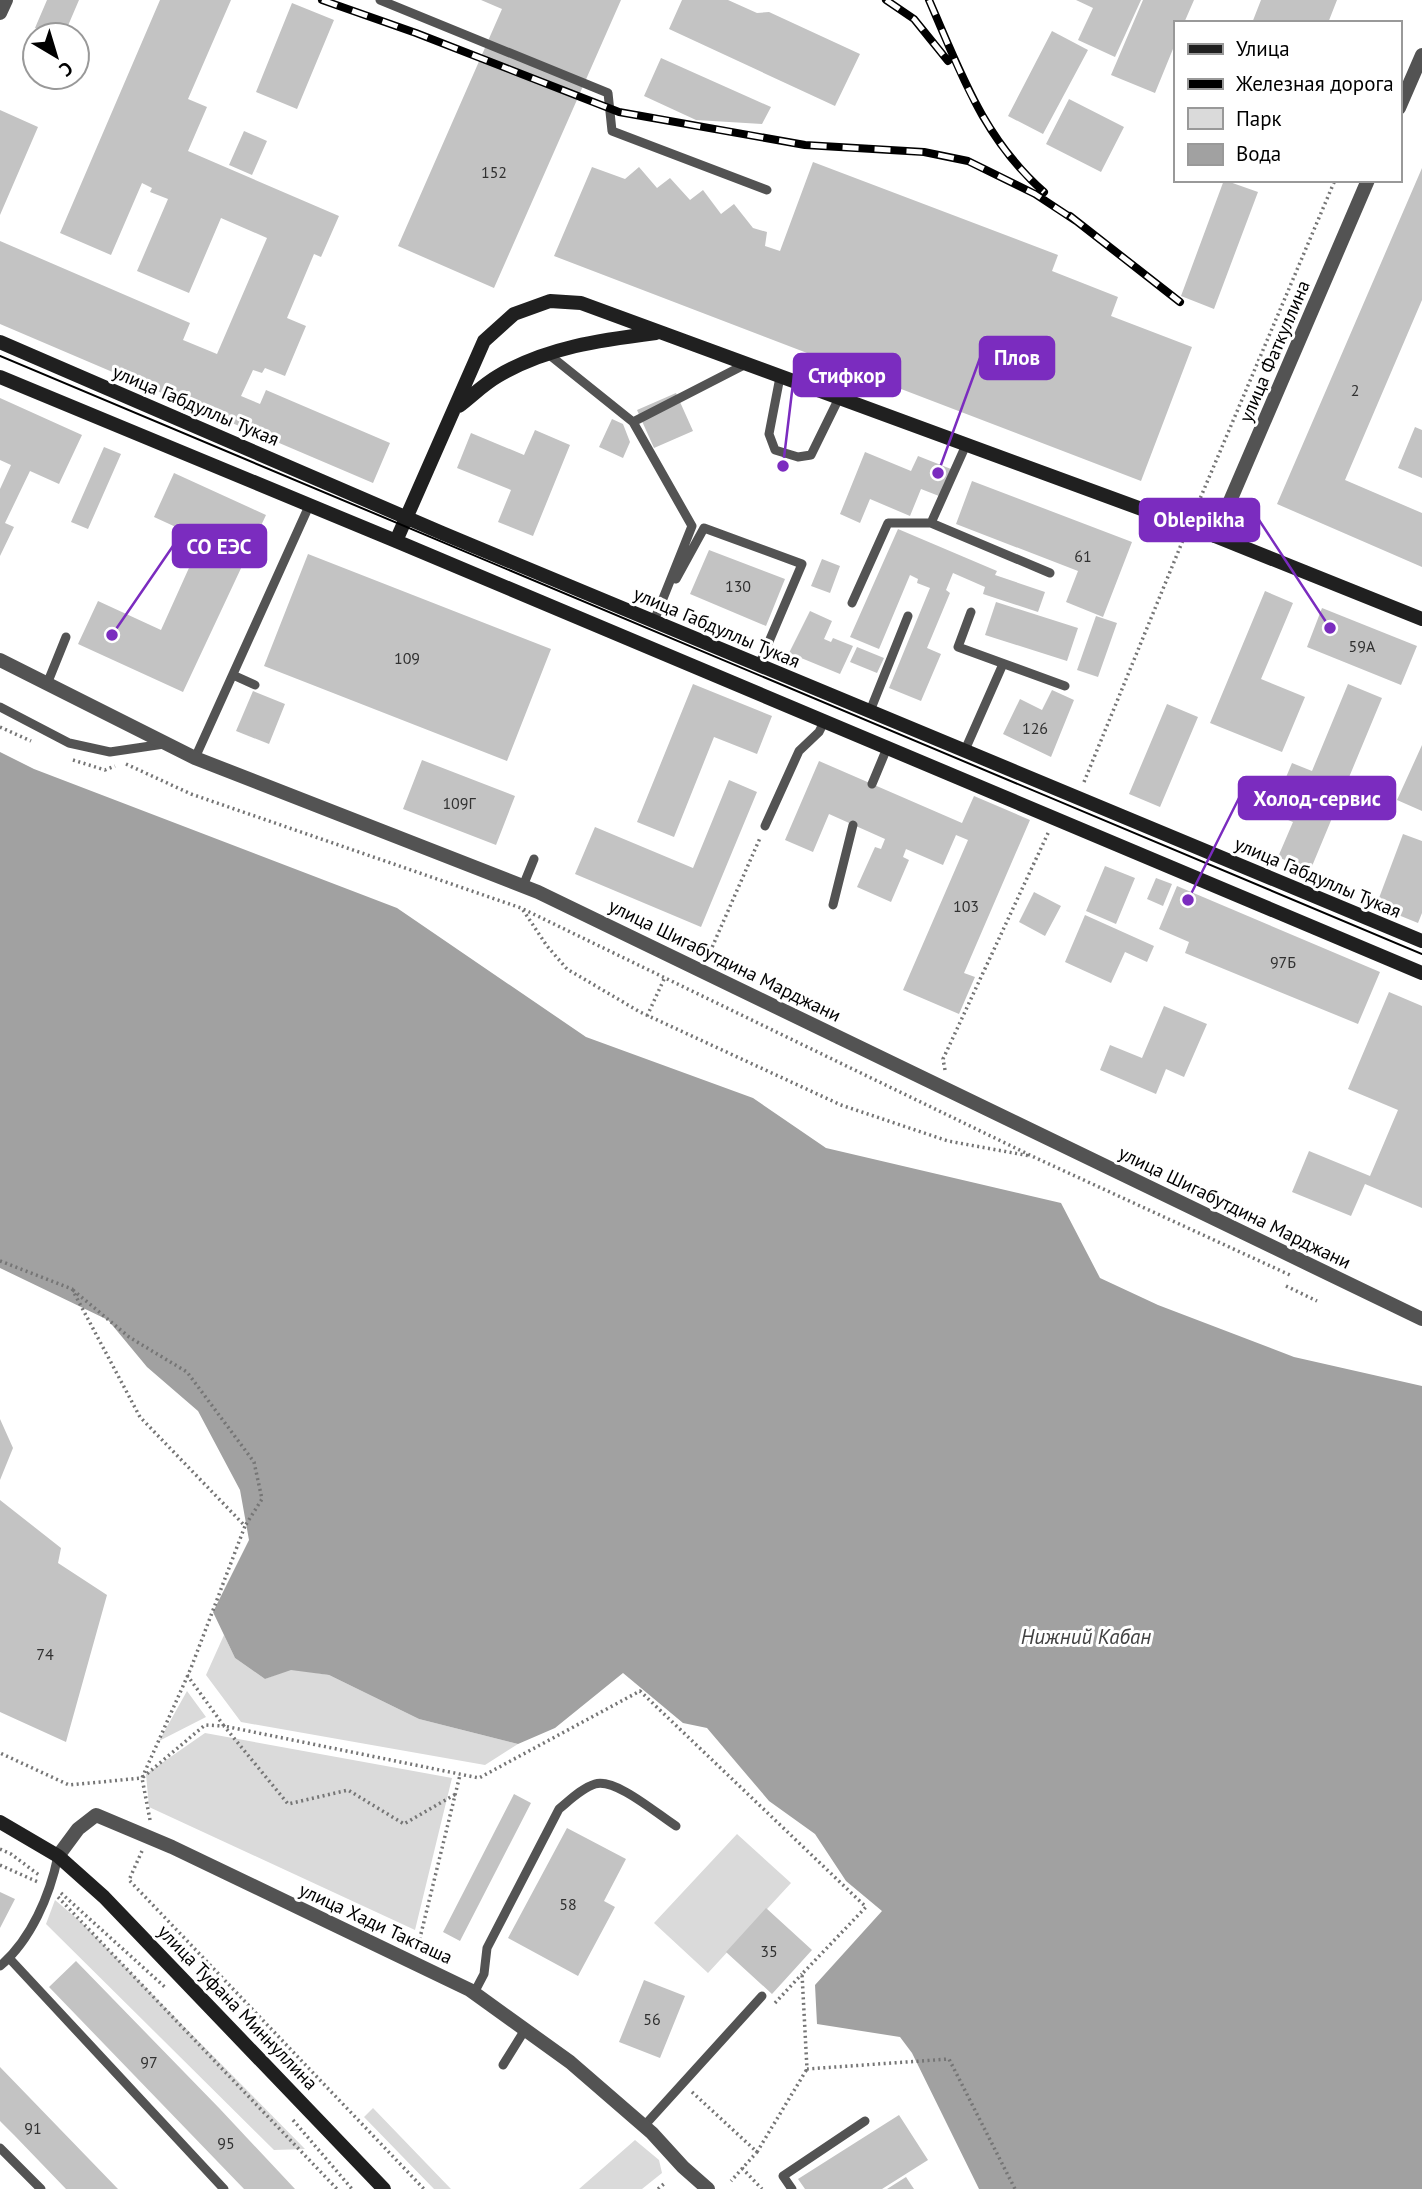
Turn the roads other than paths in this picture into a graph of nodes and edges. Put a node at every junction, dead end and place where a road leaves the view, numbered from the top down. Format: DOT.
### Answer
graph roads {
  1 [pos="6,0"];
  2 [pos="380,0"];
  3 [pos="0,13"];
  4 [pos="1422,55"];
  5 [pos="1401,103"];
  6 [pos="1367,182"];
  7 [pos="767,190"];
  8 [pos="657,332"];
  9 [pos="0,342"];
  10 [pos="547,353"];
  11 [pos="746,364"];
  12 [pos="0,377"];
  13 [pos="779,377"];
  14 [pos="839,398"];
  15 [pos="456,408"];
  16 [pos="633,422"];
  17 [pos="966,445"];
  18 [pos="309,506"];
  19 [pos="406,516"];
  20 [pos="930,523"];
  21 [pos="1215,536"];
  22 [pos="396,541"];
  23 [pos="1051,573"];
  24 [pos="852,603"];
  25 [pos="660,607"];
  26 [pos="971,611"];
  27 [pos="908,616"];
  28 [pos="1422,619"];
  29 [pos="654,621"];
  30 [pos="66,637"];
  31 [pos="0,660"];
  32 [pos="1003,664"];
  33 [pos="758,665"];
  34 [pos="233,675"];
  35 [pos="47,684"];
  36 [pos="255,685"];
  37 [pos="1065,686"];
  38 [pos="0,707"];
  39 [pos="870,711"];
  40 [pos="824,722"];
  41 [pos="166,744"];
  42 [pos="887,748"];
  43 [pos="965,750"];
  44 [pos="195,758"];
  45 [pos="872,783"];
  46 [pos="853,825"];
  47 [pos="765,826"];
  48 [pos="534,859"];
  49 [pos="523,886"];
  50 [pos="833,905"];
  51 [pos="1422,941"];
  52 [pos="1422,973"];
  53 [pos="1422,1319"];
  54 [pos="0,1822"];
  55 [pos="676,1826"];
  56 [pos="58,1856"];
  57 [pos="9,1958"];
  58 [pos="0,1966"];
  59 [pos="474,1993"];
  60 [pos="762,1996"];
  61 [pos="526,2028"];
  62 [pos="503,2065"];
  63 [pos="864,2121"];
  64 [pos="644,2126"];
  65 [pos="0,2148"];
  66 [pos="41,2189"];
  67 [pos="224,2189"];
  68 [pos="384,2189"];
  69 [pos="708,2189"];
  70 [pos="792,2189"];
  1 -- 3 [label="street"];
  2 -- 7 [label="lane"];
  4 -- 5 [label="street"];
  6 -- 21 [label="street, улица Фаткуллина"];
  8 -- 10 [label="main road"];
  8 -- 11 [label="main road"];
  8 -- 15 [label="main road"];
  9 -- 19 [label="main road, улица Габдуллы Тукая"];
  10 -- 15 [label="main road"];
  10 -- 16 [label="lane"];
  11 -- 13 [label="main road"];
  11 -- 16 [label="lane"];
  12 -- 18 [label="main road"];
  13 -- 14 [label="main road"];
  13 -- 14 [label="lane"];
  14 -- 17 [label="main road"];
  15 -- 19 [label="main road"];
  16 -- 25 [label="lane"];
  17 -- 20 [label="lane"];
  17 -- 21 [label="main road"];
  18 -- 22 [label="main road"];
  18 -- 34 [label="lane"];
  19 -- 22 [label="main road"];
  19 -- 29 [label="main road, улица Габдуллы Тукая"];
  20 -- 23 [label="lane"];
  20 -- 24 [label="lane"];
  21 -- 28 [label="main road"];
  22 -- 40 [label="main road"];
  25 -- 29 [label="lane"];
  25 -- 33 [label="lane"];
  26 -- 32 [label="lane"];
  27 -- 39 [label="lane"];
  29 -- 33 [label="main road, улица Габдуллы Тукая"];
  30 -- 35 [label="lane"];
  31 -- 35 [label="street, улица Шигабутдина Марджани"];
  32 -- 37 [label="lane"];
  32 -- 43 [label="lane"];
  33 -- 39 [label="main road, улица Габдуллы Тукая"];
  34 -- 36 [label="lane"];
  34 -- 44 [label="lane"];
  35 -- 41 [label="street, улица Шигабутдина Марджани"];
  38 -- 41 [label="lane"];
  39 -- 43 [label="main road, улица Габдуллы Тукая"];
  40 -- 42 [label="main road"];
  40 -- 47 [label="lane"];
  41 -- 44 [label="street, улица Шигабутдина Марджани"];
  42 -- 45 [label="lane"];
  42 -- 52 [label="main road"];
  43 -- 51 [label="main road, улица Габдуллы Тукая"];
  44 -- 49 [label="street, улица Шигабутдина Марджани"];
  46 -- 50 [label="lane"];
  48 -- 49 [label="lane"];
  49 -- 53 [label="street, улица Шигабутдина Марджани"];
  54 -- 56 [label="main road"];
  55 -- 59 [label="lane"];
  56 -- 57 [label="lane"];
  56 -- 59 [label="street, улица Хади Такташа"];
  56 -- 68 [label="main road, улица Туфана Миннуллина"];
  57 -- 58 [label="lane"];
  57 -- 67 [label="lane"];
  59 -- 61 [label="street, улица Хади Такташа"];
  60 -- 64 [label="lane"];
  61 -- 62 [label="lane"];
  61 -- 64 [label="street, улица Хади Такташа"];
  63 -- 70 [label="lane"];
  64 -- 69 [label="street, улица Хади Такташа"];
  65 -- 66 [label="lane"];
}
